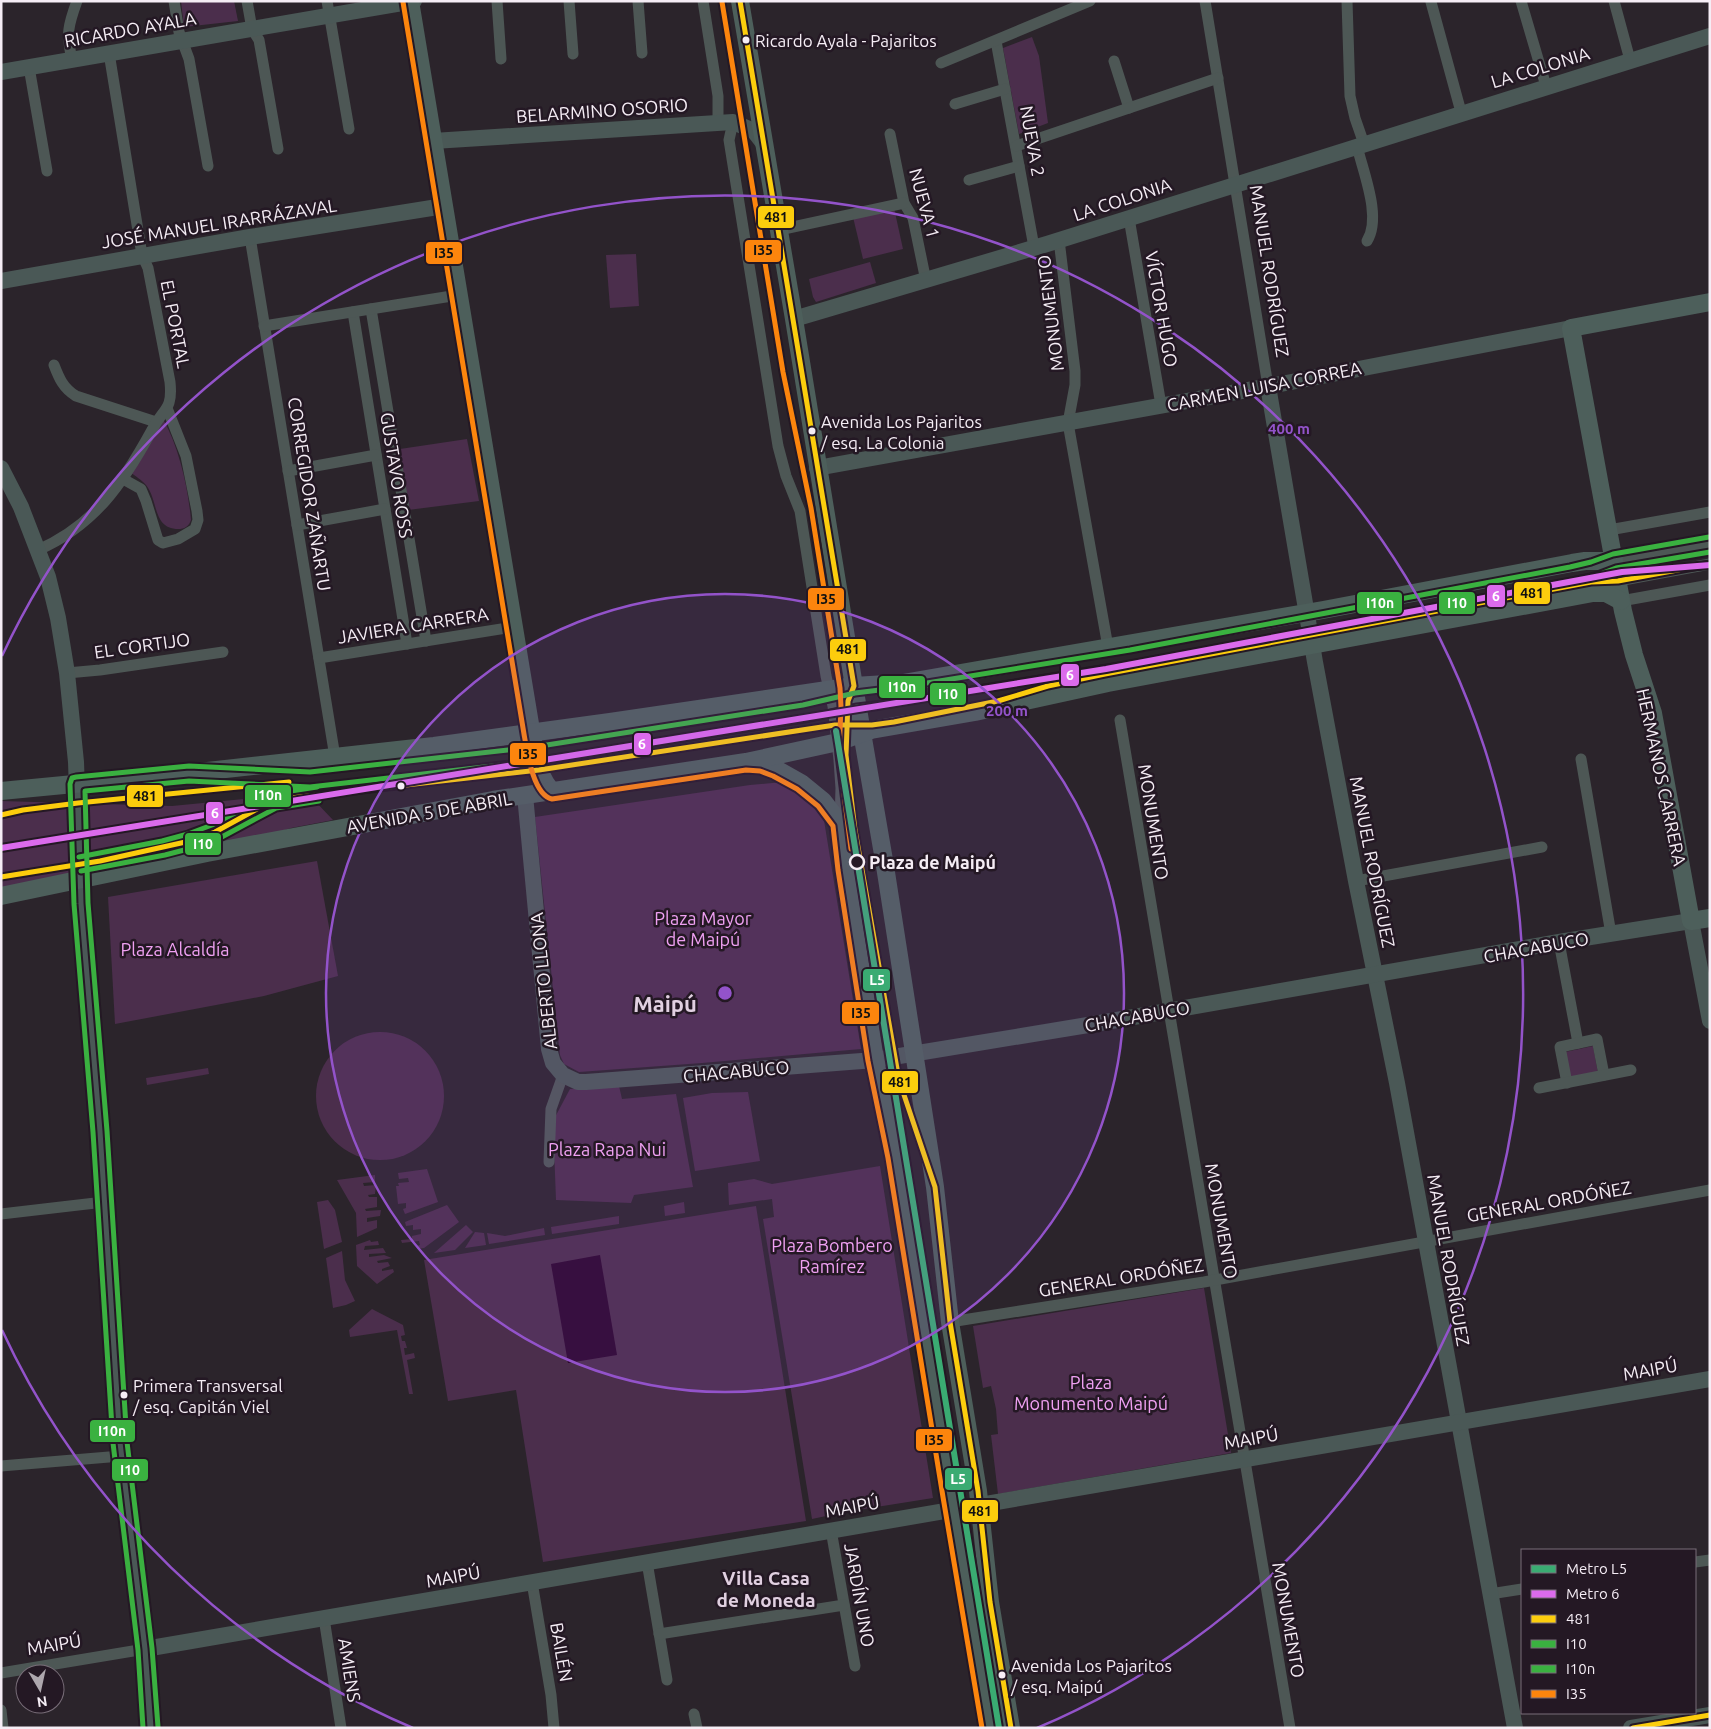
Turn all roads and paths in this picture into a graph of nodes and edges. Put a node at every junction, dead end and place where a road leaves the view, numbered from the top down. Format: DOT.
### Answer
graph roads {
  1 [pos="77,1"];
  2 [pos="174,1"];
  3 [pos="248,1"];
  4 [pos="414,1"];
  5 [pos="497,1"];
  6 [pos="569,1"];
  7 [pos="638,1"];
  8 [pos="704,1"];
  9 [pos="740,1"];
  10 [pos="1090,1"];
  11 [pos="1205,1"];
  12 [pos="1347,1"];
  13 [pos="1521,1"];
  14 [pos="1614,1"];
  15 [pos="410,2"];
  16 [pos="1432,2"];
  17 [pos="328,8"];
  18 [pos="252,29"];
  19 [pos="1710,36"];
  20 [pos="183,41"];
  21 [pos="996,41"];
  22 [pos="109,53"];
  23 [pos="642,53"];
  24 [pos="574,54"];
  25 [pos="501,59"];
  26 [pos="72,60"];
  27 [pos="1630,60"];
  28 [pos="1114,61"];
  29 [pos="941,63"];
  30 [pos="29,67"];
  31 [pos="1,72"];
  32 [pos="1218,78"];
  33 [pos="1546,86"];
  34 [pos="1005,89"];
  35 [pos="954,104"];
  36 [pos="1129,108"];
  37 [pos="1461,112"];
  38 [pos="725,122"];
  39 [pos="349,129"];
  40 [pos="890,134"];
  41 [pos="433,141"];
  42 [pos="764,144"];
  43 [pos="1360,145"];
  44 [pos="1016,146"];
  45 [pos="278,149"];
  46 [pos="208,166"];
  47 [pos="1019,166"];
  48 [pos="47,171"];
  49 [pos="969,180"];
  50 [pos="1235,184"];
  51 [pos="904,203"];
  52 [pos="444,206"];
  53 [pos="1129,218"];
  54 [pos="779,230"];
  55 [pos="250,237"];
  56 [pos="1059,240"];
  57 [pos="1366,241"];
  58 [pos="1034,247"];
  59 [pos="142,256"];
  60 [pos="1,280"];
  61 [pos="926,281"];
  62 [pos="458,295"];
  63 [pos="1710,302"];
  64 [pos="371,309"];
  65 [pos="353,312"];
  66 [pos="794,319"];
  67 [pos="264,326"];
  68 [pos="1571,328"];
  69 [pos="54,364"];
  70 [pos="1268,386"];
  71 [pos="1161,405"];
  72 [pos="168,408"];
  73 [pos="156,422"];
  74 [pos="1068,423"];
  75 [pos="376,455"];
  76 [pos="1,468"];
  77 [pos="817,468"];
  78 [pos="288,471"];
  79 [pos="123,479"];
  80 [pos="385,509"];
  81 [pos="1710,512"];
  82 [pos="297,525"];
  83 [pos="1609,530"];
  84 [pos="1710,544"];
  85 [pos="38,550"];
  86 [pos="1614,561"];
  87 [pos="1710,564"];
  88 [pos="1618,581"];
  89 [pos="1710,585"];
  90 [pos="1621,601"];
  91 [pos="1307,612"];
  92 [pos="513,627"];
  93 [pos="426,641"];
  94 [pos="407,644"];
  95 [pos="1312,645"];
  96 [pos="1108,647"];
  97 [pos="223,652"];
  98 [pos="318,658"];
  99 [pos="67,673"];
  100 [pos="854,686"];
  101 [pos="829,690"];
  102 [pos="1120,720"];
  103 [pos="531,733"];
  104 [pos="862,734"];
  105 [pos="838,742"];
  106 [pos="335,757"];
  107 [pos="1581,759"];
  108 [pos="746,762"];
  109 [pos="77,784"];
  110 [pos="1,791"];
  111 [pos="552,792"];
  112 [pos="525,795"];
  113 [pos="840,823"];
  114 [pos="1542,847"];
  115 [pos="80,880"];
  116 [pos="1356,881"];
  117 [pos="1,896"];
  118 [pos="1710,918"];
  119 [pos="1691,921"];
  120 [pos="1611,934"];
  121 [pos="1559,942"];
  122 [pos="1375,975"];
  123 [pos="1169,1011"];
  124 [pos="1710,1021"];
  125 [pos="1578,1043"];
  126 [pos="914,1054"];
  127 [pos="875,1060"];
  128 [pos="1632,1070"];
  129 [pos="562,1074"];
  130 [pos="1604,1075"];
  131 [pos="1567,1083"];
  132 [pos="1540,1088"];
  133 [pos="550,1162"];
  134 [pos="1710,1190"];
  135 [pos="104,1202"];
  136 [pos="1,1214"];
  137 [pos="1425,1241"];
  138 [pos="1214,1280"];
  139 [pos="950,1322"];
  140 [pos="1710,1380"];
  141 [pos="1458,1423"];
  142 [pos="121,1456"];
  143 [pos="1245,1460"];
  144 [pos="1,1466"];
  145 [pos="980,1506"];
  146 [pos="952,1510"];
  147 [pos="831,1530"];
  148 [pos="1710,1560"];
  149 [pos="647,1562"];
  150 [pos="1696,1562"];
  151 [pos="532,1582"];
  152 [pos="1521,1589"];
  153 [pos="1490,1594"];
  154 [pos="844,1604"];
  155 [pos="324,1618"];
  156 [pos="659,1634"];
  157 [pos="145,1649"];
  158 [pos="855,1666"];
  159 [pos="1,1673"];
  160 [pos="667,1680"];
  161 [pos="1,1710"];
  162 [pos="694,1714"];
  163 [pos="1701,1720"];
  164 [pos="554,1727"];
  165 [pos="3,1728"];
  166 [pos="151,1728"];
  167 [pos="340,1728"];
  168 [pos="550,1728"];
  169 [pos="696,1728"];
  170 [pos="990,1728"];
  171 [pos="1011,1728"];
  172 [pos="1290,1728"];
  173 [pos="1515,1728"];
  174 [pos="1631,1728"];
  1 -- 26 [label="street"];
  2 -- 20 [label="street"];
  3 -- 18 [label="street"];
  4 -- 15 [label="street, RICARDO AYALA"];
  5 -- 25 [label="street"];
  6 -- 24 [label="street"];
  7 -- 23 [label="street"];
  8 -- 38 [label="street"];
  9 -- 42 [label="main road"];
  10 -- 21 [label="street"];
  11 -- 32 [label="street, MANUEL RODRÍGUEZ"];
  12 -- 43 [label="street"];
  13 -- 33 [label="street"];
  14 -- 27 [label="street"];
  15 -- 17 [label="street, RICARDO AYALA"];
  15 -- 41 [label="main road"];
  16 -- 37 [label="street"];
  17 -- 18 [label="street, RICARDO AYALA"];
  17 -- 39 [label="street"];
  18 -- 20 [label="street, RICARDO AYALA"];
  18 -- 45 [label="street"];
  19 -- 27 [label="street, LA COLONIA"];
  20 -- 22 [label="street, RICARDO AYALA"];
  20 -- 46 [label="street"];
  21 -- 29 [label="street"];
  21 -- 34 [label="street, NUEVA 2"];
  22 -- 26 [label="street, RICARDO AYALA"];
  22 -- 59 [label="street, EL PORTAL"];
  26 -- 30 [label="street, RICARDO AYALA"];
  27 -- 33 [label="street, LA COLONIA"];
  28 -- 36 [label="street"];
  30 -- 31 [label="street, RICARDO AYALA"];
  30 -- 48 [label="street"];
  32 -- 36 [label="street"];
  32 -- 50 [label="street, MANUEL RODRÍGUEZ"];
  33 -- 37 [label="street, LA COLONIA"];
  34 -- 35 [label="street"];
  34 -- 44 [label="street, NUEVA 2"];
  36 -- 44 [label="street"];
  37 -- 43 [label="street, LA COLONIA"];
  38 -- 41 [label="street, BELARMINO OSORIO"];
  38 -- 42 [label="street, BELARMINO OSORIO"];
  38 -- 101 [label="street"];
  40 -- 51 [label="street, NUEVA 1"];
  41 -- 52 [label="main road"];
  42 -- 54 [label="main road"];
  43 -- 50 [label="street, LA COLONIA"];
  43 -- 57 [label="street"];
  44 -- 47 [label="street, NUEVA 2"];
  47 -- 49 [label="street"];
  47 -- 58 [label="street, NUEVA 2"];
  50 -- 53 [label="street, LA COLONIA"];
  50 -- 70 [label="street, MANUEL RODRÍGUEZ"];
  51 -- 54 [label="street"];
  51 -- 61 [label="street, NUEVA 1"];
  52 -- 55 [label="street, JOSÉ MANUEL IRARRÁZAVAL"];
  52 -- 62 [label="main road"];
  53 -- 56 [label="street, LA COLONIA"];
  53 -- 71 [label="street, VÍCTOR HUGO"];
  54 -- 66 [label="main road"];
  55 -- 59 [label="street, JOSÉ MANUEL IRARRÁZAVAL"];
  55 -- 67 [label="street, CORREGIDOR ZAÑARTU"];
  56 -- 58 [label="street, LA COLONIA"];
  56 -- 74 [label="street, MONUMENTO"];
  58 -- 61 [label="street, LA COLONIA"];
  59 -- 60 [label="street, JOSÉ MANUEL IRARRÁZAVAL"];
  59 -- 72 [label="street, EL PORTAL"];
  61 -- 66 [label="street, LA COLONIA"];
  62 -- 64 [label="street"];
  62 -- 92 [label="main road"];
  63 -- 68 [label="main road, CARMEN LUISA CORREA"];
  64 -- 65 [label="street"];
  64 -- 93 [label="street, GUSTAVO ROSS"];
  65 -- 67 [label="street"];
  65 -- 75 [label="street, GUSTAVO ROSS"];
  66 -- 77 [label="main road"];
  67 -- 78 [label="street, CORREGIDOR ZAÑARTU"];
  68 -- 70 [label="street, CARMEN LUISA CORREA"];
  68 -- 83 [label="main road, HERMANOS CARRERA"];
  69 -- 73 [label="street"];
  70 -- 71 [label="street, CARMEN LUISA CORREA"];
  70 -- 91 [label="street, MANUEL RODRÍGUEZ"];
  71 -- 74 [label="street, CARMEN LUISA CORREA"];
  72 -- 73 [label="street"];
  72 -- 79 [label="street"];
  73 -- 79 [label="street"];
  74 -- 77 [label="street, CARMEN LUISA CORREA"];
  74 -- 96 [label="street, MONUMENTO"];
  75 -- 78 [label="street"];
  75 -- 80 [label="street, GUSTAVO ROSS"];
  76 -- 85 [label="street"];
  77 -- 100 [label="main road"];
  78 -- 82 [label="street, CORREGIDOR ZAÑARTU"];
  79 -- 85 [label="street"];
  80 -- 82 [label="street"];
  80 -- 94 [label="street, GUSTAVO ROSS"];
  81 -- 83 [label="street"];
  82 -- 98 [label="street, CORREGIDOR ZAÑARTU"];
  83 -- 86 [label="main road, HERMANOS CARRERA"];
  84 -- 86 [label="street"];
  85 -- 99 [label="street"];
  86 -- 88 [label="main road, HERMANOS CARRERA"];
  86 -- 91 [label="main road"];
  87 -- 88 [label="street"];
  88 -- 90 [label="main road, HERMANOS CARRERA"];
  89 -- 90 [label="street, AVENIDA 5 DE ABRIL"];
  90 -- 95 [label="main road, AVENIDA 5 DE ABRIL"];
  90 -- 119 [label="main road, HERMANOS CARRERA"];
  91 -- 95 [label="street, MANUEL RODRÍGUEZ"];
  91 -- 96 [label="main road"];
  92 -- 93 [label="street, JAVIERA CARRERA"];
  92 -- 103 [label="main road"];
  93 -- 94 [label="street, JAVIERA CARRERA"];
  94 -- 98 [label="street, JAVIERA CARRERA"];
  95 -- 104 [label="main road, AVENIDA 5 DE ABRIL"];
  95 -- 116 [label="street, MANUEL RODRÍGUEZ"];
  96 -- 100 [label="main road"];
  97 -- 99 [label="street, EL CORTIJO"];
  98 -- 106 [label="street, CORREGIDOR ZAÑARTU"];
  99 -- 109 [label="street"];
  100 -- 101 [label="main road"];
  100 -- 104 [label="main road"];
  101 -- 103 [label="main road"];
  101 -- 105 [label="street"];
  102 -- 123 [label="street, MONUMENTO"];
  103 -- 106 [label="main road"];
  103 -- 111 [label="main road"];
  104 -- 105 [label="main road, AVENIDA 5 DE ABRIL"];
  104 -- 126 [label="main road"];
  105 -- 108 [label="main road, AVENIDA 5 DE ABRIL"];
  105 -- 113 [label="street"];
  106 -- 109 [label="main road"];
  107 -- 120 [label="street"];
  108 -- 111 [label="main road, AVENIDA 5 DE ABRIL"];
  108 -- 113 [label="main road"];
  109 -- 110 [label="main road"];
  109 -- 115 [label="street"];
  111 -- 112 [label="main road, AVENIDA 5 DE ABRIL"];
  112 -- 115 [label="main road, AVENIDA 5 DE ABRIL"];
  112 -- 129 [label="street, ALBERTO LLONA"];
  113 -- 127 [label="main road"];
  114 -- 116 [label="street"];
  115 -- 117 [label="main road, AVENIDA 5 DE ABRIL"];
  115 -- 135 [label="street"];
  116 -- 122 [label="street, MANUEL RODRÍGUEZ"];
  118 -- 119 [label="main road, CHACABUCO"];
  119 -- 120 [label="street, CHACABUCO"];
  119 -- 124 [label="street, HERMANOS CARRERA"];
  120 -- 121 [label="street, CHACABUCO"];
  121 -- 122 [label="street, CHACABUCO"];
  121 -- 125 [label="street"];
  122 -- 123 [label="street, CHACABUCO"];
  122 -- 137 [label="street, MANUEL RODRÍGUEZ"];
  123 -- 126 [label="street, CHACABUCO"];
  123 -- 138 [label="street, MONUMENTO"];
  125 -- 130 [label="street"];
  125 -- 131 [label="street"];
  126 -- 127 [label="street, CHACABUCO"];
  126 -- 139 [label="main road"];
  127 -- 129 [label="street, CHACABUCO"];
  127 -- 146 [label="main road"];
  128 -- 130 [label="street"];
  129 -- 133 [label="street, ALBERTO LLONA"];
  130 -- 131 [label="street"];
  131 -- 132 [label="street"];
  134 -- 137 [label="street, GENERAL ORDÓÑEZ"];
  135 -- 136 [label="street"];
  135 -- 142 [label="street"];
  137 -- 138 [label="street, GENERAL ORDÓÑEZ"];
  137 -- 141 [label="street, MANUEL RODRÍGUEZ"];
  138 -- 139 [label="street, GENERAL ORDÓÑEZ"];
  138 -- 143 [label="street, MONUMENTO"];
  139 -- 145 [label="main road"];
  140 -- 141 [label="street, MAIPÚ"];
  141 -- 143 [label="street, MAIPÚ"];
  141 -- 153 [label="street, MANUEL RODRÍGUEZ"];
  142 -- 144 [label="street"];
  142 -- 157 [label="street"];
  143 -- 145 [label="street, MAIPÚ"];
  143 -- 172 [label="street, MONUMENTO"];
  145 -- 146 [label="street, MAIPÚ"];
  145 -- 171 [label="main road"];
  146 -- 147 [label="street, MAIPÚ"];
  146 -- 170 [label="main road"];
  147 -- 149 [label="street, MAIPÚ"];
  147 -- 154 [label="street, JARDÍN UNO"];
  148 -- 150 [label="street"];
  149 -- 151 [label="street, MAIPÚ"];
  149 -- 156 [label="street"];
  151 -- 155 [label="street, MAIPÚ"];
  151 -- 164 [label="street, BAILÉN"];
  152 -- 153 [label="street"];
  153 -- 173 [label="street, MANUEL RODRÍGUEZ"];
  154 -- 156 [label="street"];
  154 -- 158 [label="street, JARDÍN UNO"];
  155 -- 157 [label="street, MAIPÚ"];
  155 -- 167 [label="street, AMIENS"];
  156 -- 160 [label="street"];
  157 -- 159 [label="street, MAIPÚ"];
  157 -- 166 [label="street"];
  161 -- 165 [label="street"];
  162 -- 169 [label="street"];
  163 -- 174 [label="street"];
  164 -- 168 [label="street"];
}
